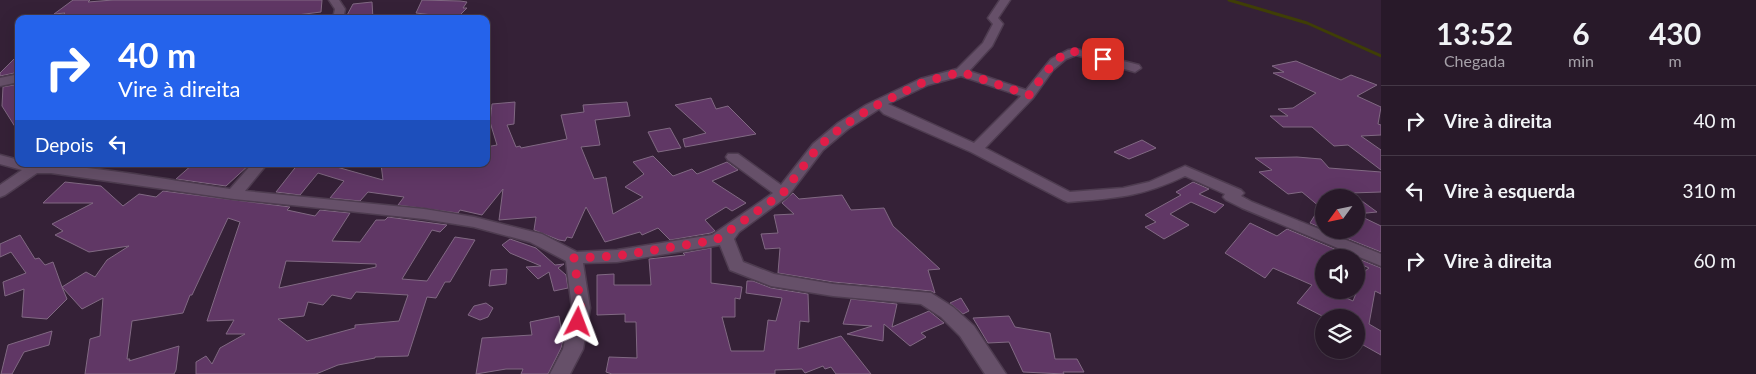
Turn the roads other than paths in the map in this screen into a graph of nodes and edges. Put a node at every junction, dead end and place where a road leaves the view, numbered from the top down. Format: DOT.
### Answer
graph roads {
  1 [pos="334,0"];
  2 [pos="1005,0"];
  3 [pos="339,15"];
  4 [pos="1135,68"];
  5 [pos="961,72"];
  6 [pos="15,79"];
  7 [pos="0,82"];
  8 [pos="1029,95"];
  9 [pos="880,104"];
  10 [pos="976,149"];
  11 [pos="732,157"];
  12 [pos="0,160"];
  13 [pos="15,164"];
  14 [pos="26,167"];
  15 [pos="257,167"];
  16 [pos="34,169"];
  17 [pos="0,192"];
  18 [pos="783,193"];
  19 [pos="234,194"];
  20 [pos="733,230"];
  21 [pos="574,258"];
  22 [pos="1381,260"];
  23 [pos="560,374"];
  24 [pos="996,374"];
  1 -- 3 [label="street"];
  2 -- 5 [label="street"];
  4 -- 8 [label="street"];
  5 -- 8 [label="street"];
  5 -- 9 [label="street"];
  6 -- 7 [label="street"];
  8 -- 10 [label="street"];
  9 -- 10 [label="street"];
  9 -- 18 [label="street"];
  10 -- 22 [label="street"];
  11 -- 18 [label="street"];
  12 -- 13 [label="street"];
  14 -- 16 [label="street"];
  15 -- 19 [label="street"];
  16 -- 17 [label="street"];
  16 -- 19 [label="street"];
  18 -- 20 [label="street"];
  19 -- 21 [label="street"];
  20 -- 21 [label="street"];
  20 -- 24 [label="street"];
  21 -- 23 [label="street"];
}
